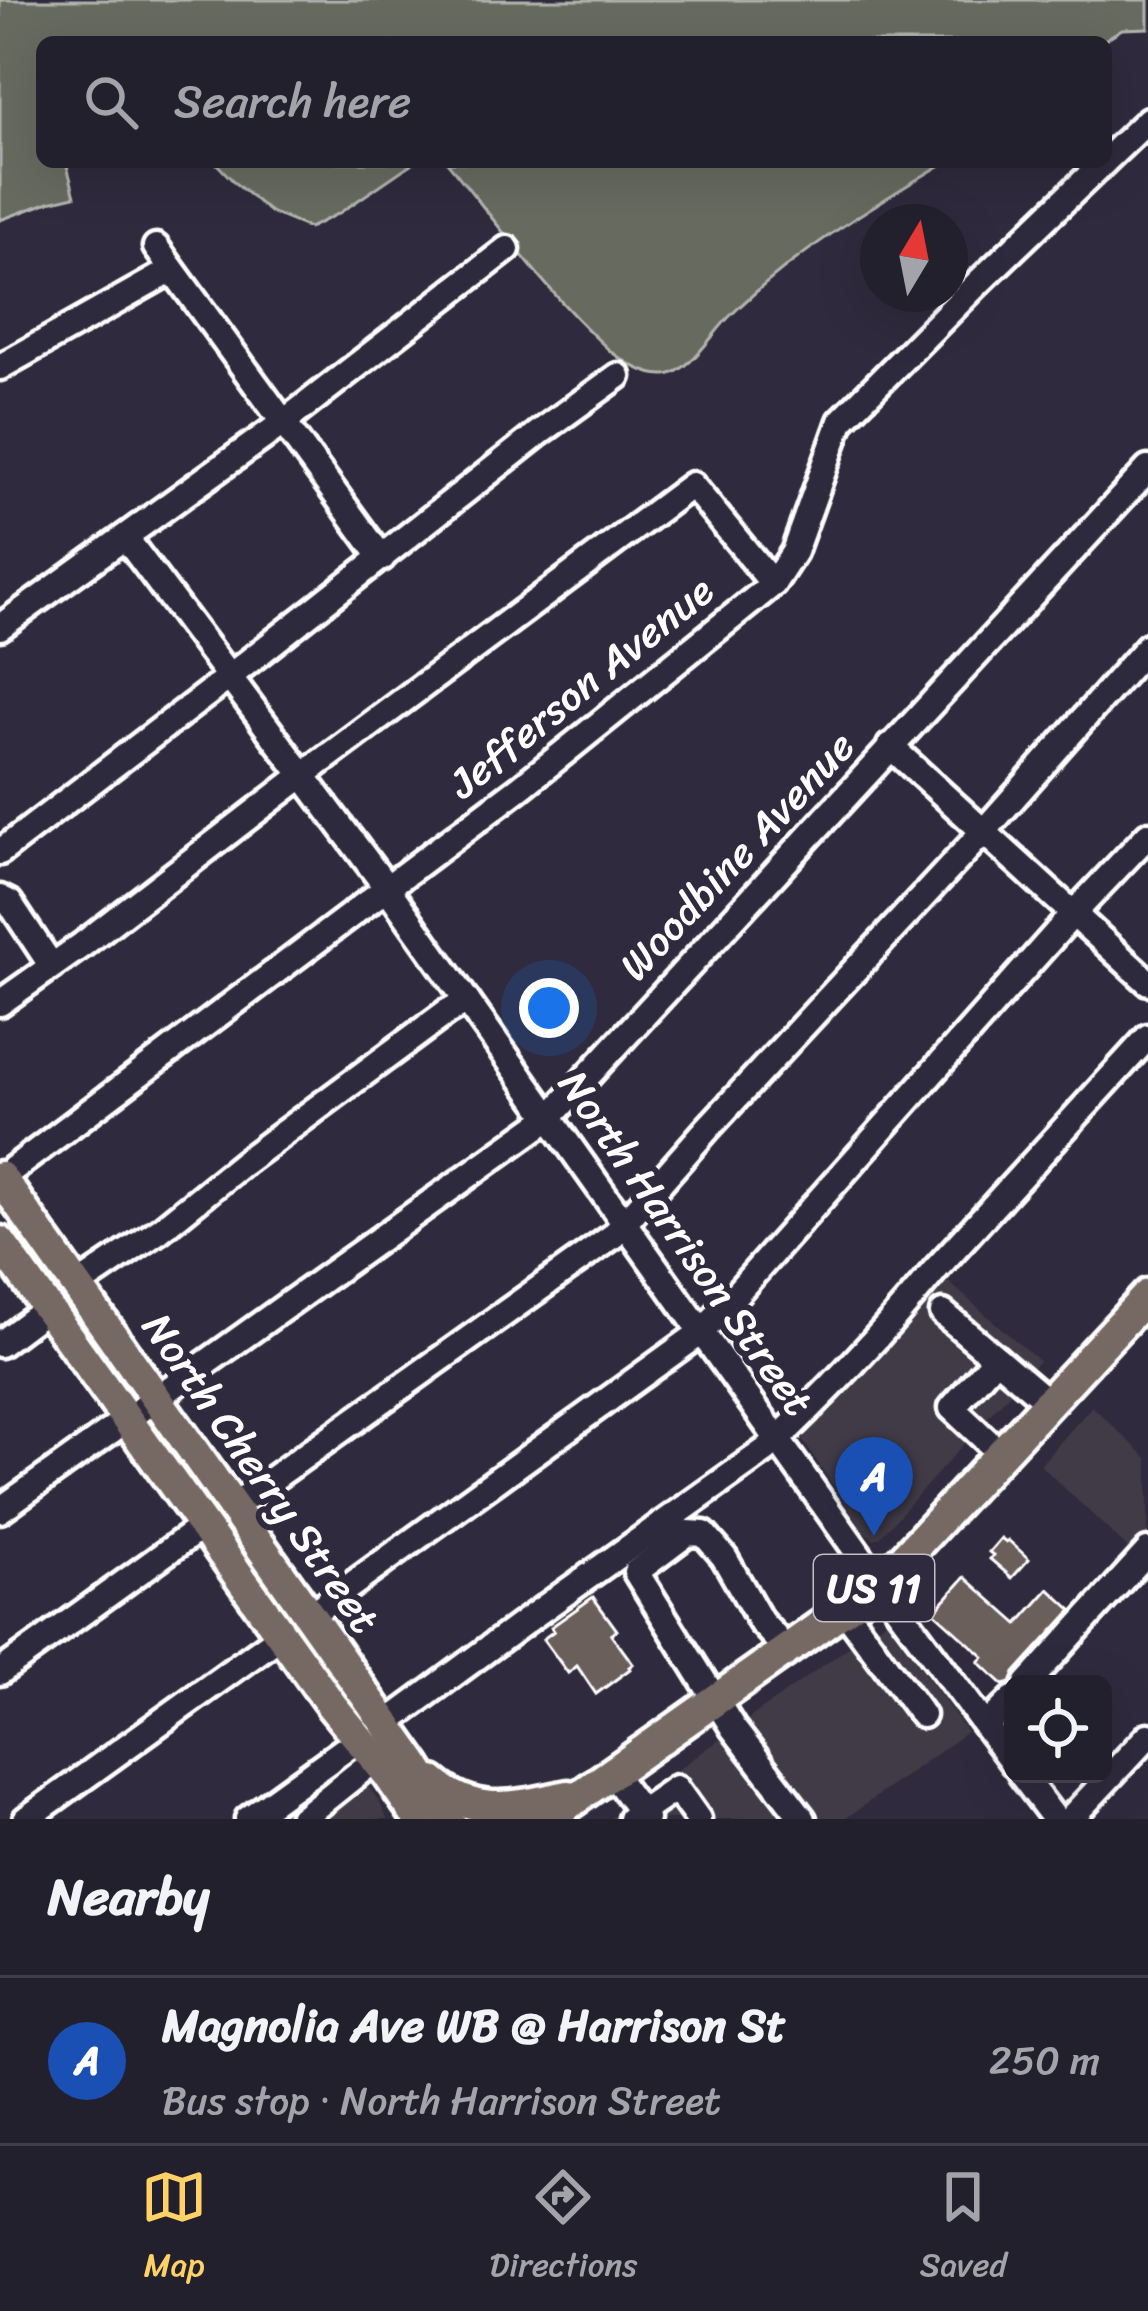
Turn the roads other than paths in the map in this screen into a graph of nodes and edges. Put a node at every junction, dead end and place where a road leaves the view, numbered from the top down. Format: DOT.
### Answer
graph roads {
  1 [pos="1148,120"];
  2 [pos="1112,154"];
  3 [pos="1098,168"];
  4 [pos="156,248"];
  5 [pos="507,249"];
  6 [pos="172,270"];
  7 [pos="0,368"];
  8 [pos="618,376"];
  9 [pos="284,422"];
  10 [pos="1148,469"];
  11 [pos="125,537"];
  12 [pos="382,557"];
  13 [pos="773,584"];
  14 [pos="0,627"];
  15 [pos="1148,646"];
  16 [pos="229,677"];
  17 [pos="890,746"];
  18 [pos="303,775"];
  19 [pos="984,831"];
  20 [pos="1148,835"];
  21 [pos="0,851"];
  22 [pos="387,888"];
  23 [pos="0,898"];
  24 [pos="1073,914"];
  25 [pos="51,965"];
  26 [pos="1148,982"];
  27 [pos="467,1001"];
  28 [pos="0,1003"];
  29 [pos="1148,1037"];
  30 [pos="549,1118"];
  31 [pos="0,1178"];
  32 [pos="623,1221"];
  33 [pos="0,1242"];
  34 [pos="77,1286"];
  35 [pos="1148,1294"];
  36 [pos="48,1308"];
  37 [pos="943,1313"];
  38 [pos="703,1331"];
  39 [pos="0,1344"];
  40 [pos="996,1358"];
  41 [pos="158,1398"];
  42 [pos="1049,1403"];
  43 [pos="128,1420"];
  44 [pos="778,1439"];
  45 [pos="1002,1455"];
  46 [pos="233,1507"];
  47 [pos="0,1510"];
  48 [pos="203,1526"];
  49 [pos="1148,1551"];
  50 [pos="880,1584"];
  51 [pos="844,1610"];
  52 [pos="310,1615"];
  53 [pos="283,1634"];
  54 [pos="787,1650"];
  55 [pos="0,1672"];
  56 [pos="1035,1675"];
  57 [pos="716,1700"];
  58 [pos="1004,1708"];
  59 [pos="922,1715"];
  60 [pos="986,1726"];
  61 [pos="1148,1736"];
  62 [pos="1004,1751"];
  63 [pos="385,1752"];
  64 [pos="612,1773"];
  65 [pos="1029,1783"];
  66 [pos="585,1792"];
  67 [pos="312,1816"];
  68 [pos="639,1816"];
  69 [pos="26,1819"];
  70 [pos="248,1819"];
  71 [pos="399,1819"];
  72 [pos="419,1819"];
  73 [pos="448,1819"];
  74 [pos="547,1819"];
  75 [pos="698,1819"];
  76 [pos="802,1819"];
  77 [pos="1055,1819"];
  78 [pos="1070,1819"];
  1 -- 2 [label="street, Jefferson Avenue"];
  3 -- 13 [label="street, Jefferson Avenue"];
  4 -- 6 [label="street"];
  5 -- 9 [label="street"];
  6 -- 7 [label="street"];
  6 -- 9 [label="street"];
  8 -- 12 [label="street"];
  9 -- 11 [label="street"];
  9 -- 12 [label="street"];
  10 -- 17 [label="street, Woodbine Avenue"];
  11 -- 14 [label="street"];
  11 -- 16 [label="street, North Harrison Street"];
  12 -- 16 [label="street"];
  13 -- 18 [label="street"];
  13 -- 22 [label="street, Jefferson Avenue"];
  15 -- 19 [label="street"];
  16 -- 18 [label="street, North Harrison Street"];
  16 -- 21 [label="street"];
  17 -- 19 [label="street"];
  17 -- 30 [label="street, Woodbine Avenue"];
  18 -- 22 [label="street, North Harrison Street"];
  18 -- 25 [label="street"];
  19 -- 24 [label="street"];
  19 -- 32 [label="street"];
  20 -- 24 [label="street"];
  22 -- 27 [label="street, North Harrison Street"];
  22 -- 31 [label="street, Jefferson Avenue"];
  23 -- 25 [label="street"];
  24 -- 26 [label="street"];
  24 -- 38 [label="street"];
  25 -- 28 [label="street"];
  27 -- 30 [label="street, North Harrison Street"];
  27 -- 34 [label="street"];
  29 -- 44 [label="street"];
  30 -- 32 [label="street, North Harrison Street"];
  30 -- 41 [label="street, Woodbine Avenue"];
  31 -- 34 [label="main road, North Cherry Street"];
  32 -- 38 [label="street, North Harrison Street"];
  32 -- 46 [label="street"];
  33 -- 36 [label="main road, North Cherry Street"];
  34 -- 41 [label="main road, North Cherry Street"];
  35 -- 42 [label="main road, US 11"];
  36 -- 39 [label="street"];
  36 -- 43 [label="main road, North Cherry Street"];
  37 -- 40 [label="street"];
  38 -- 44 [label="street, North Harrison Street"];
  38 -- 52 [label="street"];
  40 -- 42 [label="street"];
  40 -- 45 [label="street"];
  41 -- 43 [label="street, Woodbine Avenue"];
  41 -- 46 [label="main road, North Cherry Street"];
  42 -- 45 [label="main road, US 11"];
  43 -- 47 [label="street, Woodbine Avenue"];
  43 -- 48 [label="main road, North Cherry Street"];
  44 -- 50 [label="street, North Harrison Street"];
  44 -- 63 [label="street"];
  45 -- 50 [label="main road, US 11"];
  46 -- 52 [label="main road, North Cherry Street"];
  48 -- 53 [label="main road, North Cherry Street"];
  48 -- 55 [label="street"];
  49 -- 56 [label="street"];
  50 -- 51 [label="main road, US 11"];
  50 -- 60 [label="street, North Harrison Street"];
  51 -- 54 [label="main road, US 11"];
  51 -- 59 [label="street"];
  52 -- 63 [label="main road, North Cherry Street"];
  53 -- 63 [label="main road, North Cherry Street"];
  53 -- 69 [label="street"];
  54 -- 57 [label="main road, US 11"];
  54 -- 57 [label="street"];
  57 -- 64 [label="main road, US 11"];
  57 -- 76 [label="street"];
  58 -- 60 [label="street"];
  60 -- 62 [label="street, North Harrison Street"];
  61 -- 78 [label="street"];
  63 -- 66 [label="main road"];
  63 -- 67 [label="street"];
  63 -- 70 [label="street"];
  63 -- 71 [label="main road"];
  63 -- 72 [label="main road, North Cherry Street"];
  63 -- 73 [label="main road, North Cherry Street"];
  64 -- 66 [label="main road, US 11"];
  64 -- 68 [label="street"];
  65 -- 77 [label="street"];
  66 -- 74 [label="main road, US 11"];
  68 -- 75 [label="street"];
}
